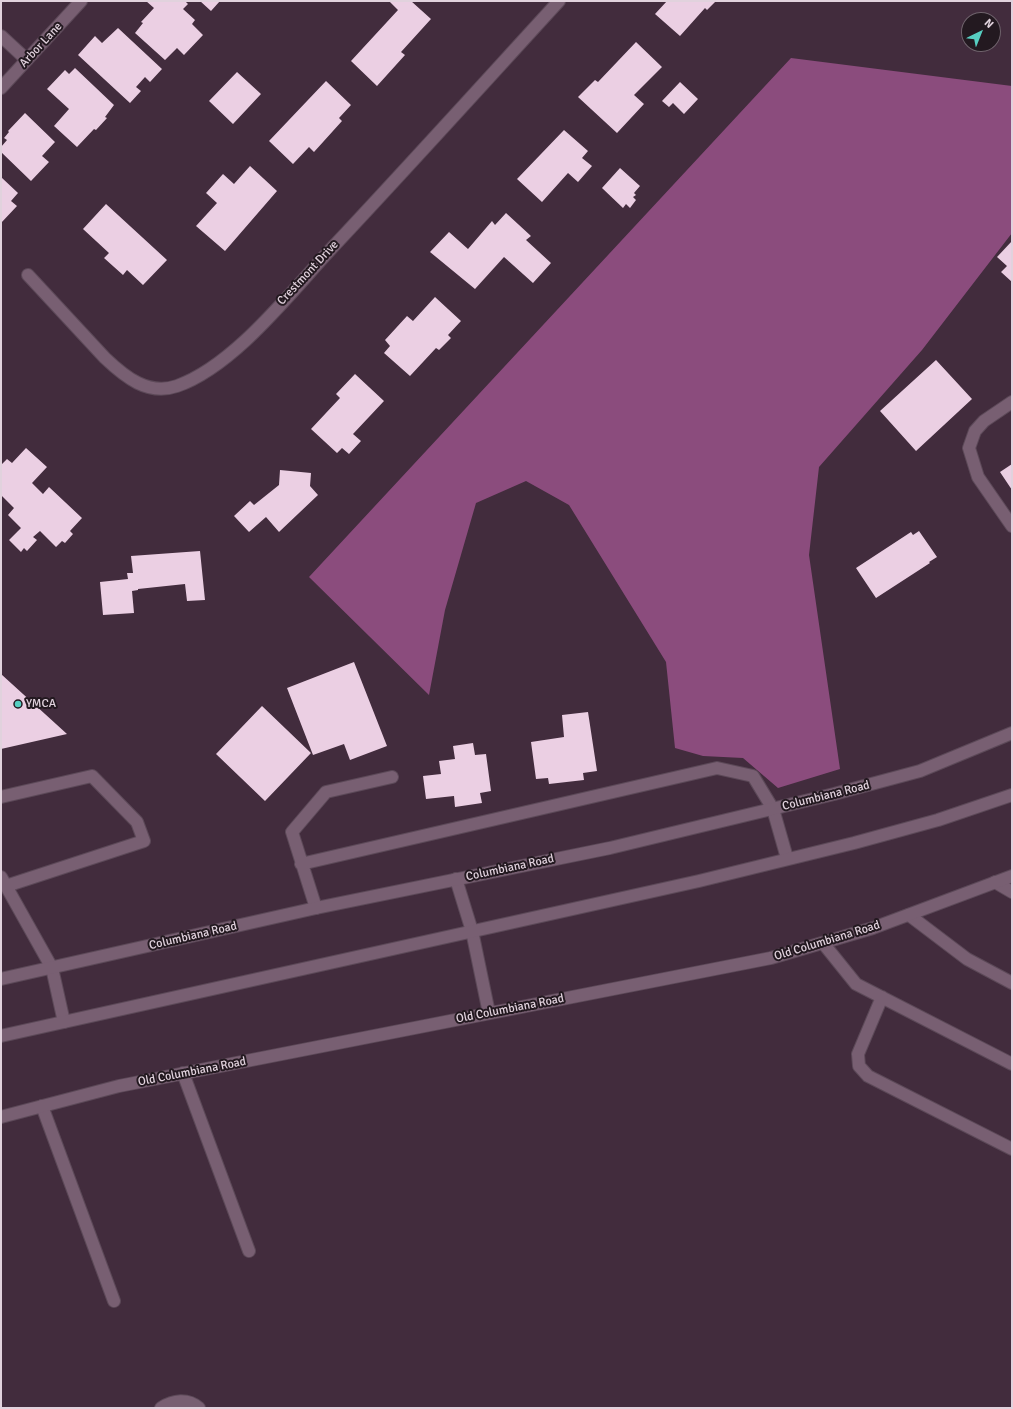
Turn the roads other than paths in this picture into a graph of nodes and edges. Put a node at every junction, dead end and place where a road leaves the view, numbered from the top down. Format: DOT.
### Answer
graph roads {
  1 [pos="81,1"];
  2 [pos="559,1"];
  3 [pos="1,36"];
  4 [pos="27,60"];
  5 [pos="1,88"];
  6 [pos="28,275"];
  7 [pos="1012,402"];
  8 [pos="1012,526"];
  9 [pos="1012,733"];
  10 [pos="392,777"];
  11 [pos="1012,795"];
  12 [pos="1,797"];
  13 [pos="773,809"];
  14 [pos="788,858"];
  15 [pos="301,864"];
  16 [pos="1012,876"];
  17 [pos="456,879"];
  18 [pos="3,882"];
  19 [pos="995,882"];
  20 [pos="1012,892"];
  21 [pos="316,908"];
  22 [pos="909,915"];
  23 [pos="472,931"];
  24 [pos="823,943"];
  25 [pos="52,968"];
  26 [pos="1,979"];
  27 [pos="1012,983"];
  28 [pos="882,997"];
  29 [pos="489,1013"];
  30 [pos="64,1022"];
  31 [pos="1,1036"];
  32 [pos="1012,1064"];
  33 [pos="184,1073"];
  34 [pos="42,1106"];
  35 [pos="1,1117"];
  36 [pos="1012,1149"];
  37 [pos="249,1251"];
  38 [pos="114,1301"];
  39 [pos="161,1408"];
  40 [pos="199,1408"];
  1 -- 4 [label="street, Arbor Lane"];
  2 -- 6 [label="street, Crestmont Drive"];
  3 -- 4 [label="street"];
  4 -- 5 [label="street, Arbor Lane"];
  7 -- 8 [label="street"];
  9 -- 13 [label="street, Columbiana Road"];
  10 -- 15 [label="street"];
  11 -- 14 [label="street"];
  12 -- 18 [label="street"];
  13 -- 14 [label="street"];
  13 -- 15 [label="street"];
  13 -- 17 [label="street, Columbiana Road"];
  14 -- 23 [label="street"];
  15 -- 21 [label="street"];
  16 -- 19 [label="street, Old Columbiana Road"];
  17 -- 21 [label="street, Columbiana Road"];
  17 -- 23 [label="street"];
  18 -- 25 [label="street"];
  19 -- 20 [label="street"];
  19 -- 22 [label="street, Old Columbiana Road"];
  21 -- 25 [label="street, Columbiana Road"];
  22 -- 24 [label="street, Old Columbiana Road"];
  22 -- 27 [label="street"];
  23 -- 29 [label="street"];
  23 -- 30 [label="street"];
  24 -- 28 [label="street"];
  24 -- 29 [label="street, Old Columbiana Road"];
  25 -- 26 [label="street, Columbiana Road"];
  25 -- 30 [label="street"];
  28 -- 32 [label="street"];
  28 -- 36 [label="street"];
  29 -- 33 [label="street, Old Columbiana Road"];
  30 -- 31 [label="street"];
  33 -- 34 [label="street, Old Columbiana Road"];
  33 -- 37 [label="street"];
  34 -- 35 [label="street, Old Columbiana Road"];
  34 -- 38 [label="street"];
  39 -- 40 [label="street"];
}
